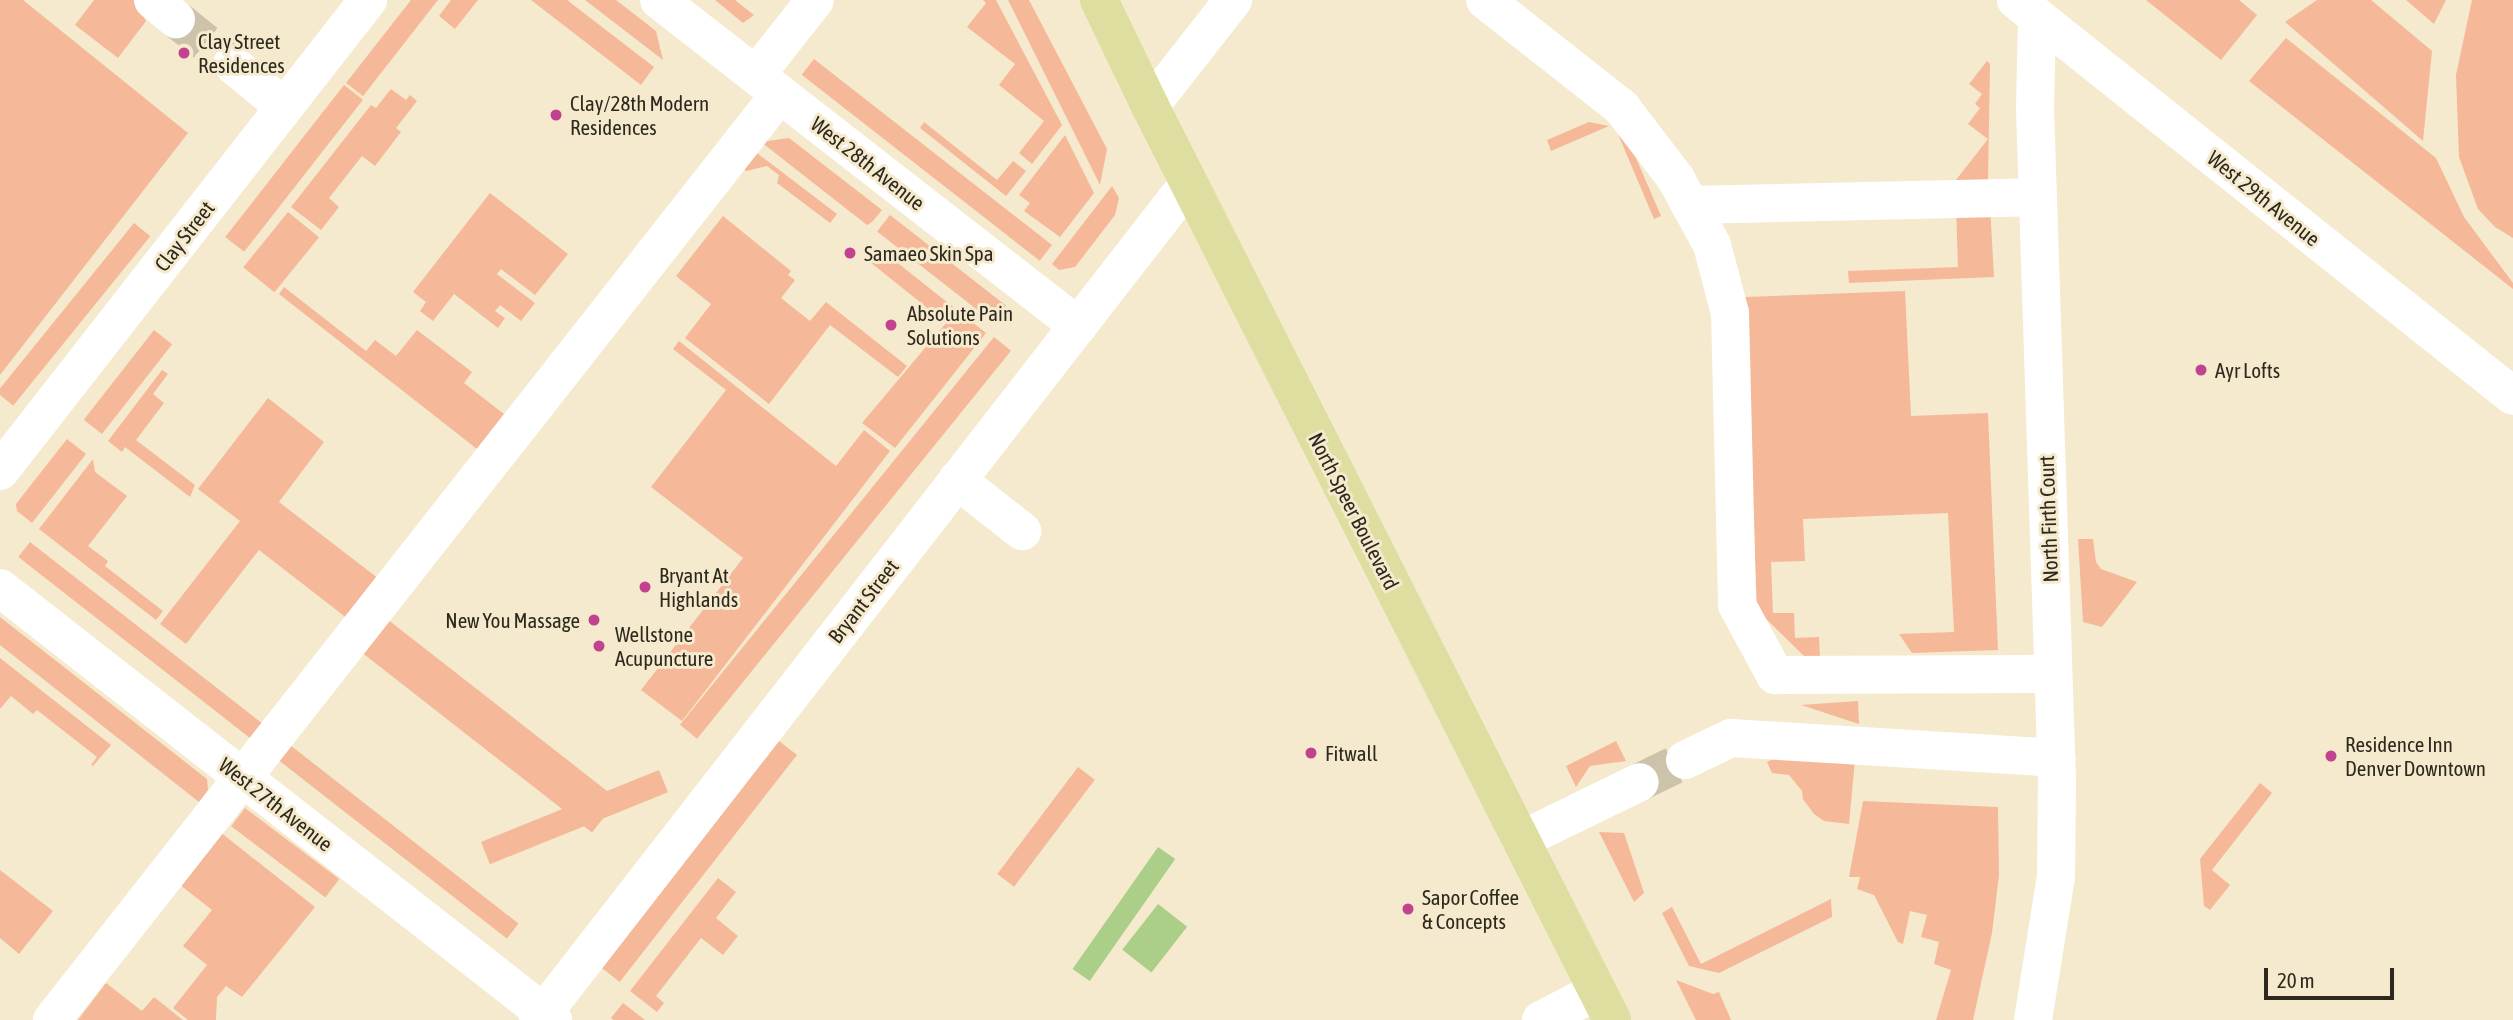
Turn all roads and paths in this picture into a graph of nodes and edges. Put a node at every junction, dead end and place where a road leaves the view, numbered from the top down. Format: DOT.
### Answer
graph roads {
  1 [pos="368,0"];
  2 [pos="659,0"];
  3 [pos="814,0"];
  4 [pos="1099,0"];
  5 [pos="1233,0"];
  6 [pos="1485,0"];
  7 [pos="2026,8"];
  8 [pos="239,55"];
  9 [pos="768,85"];
  10 [pos="292,98"];
  11 [pos="1150,106"];
  12 [pos="1188,183"];
  13 [pos="2038,197"];
  14 [pos="1690,205"];
  15 [pos="1077,326"];
  16 [pos="2513,396"];
  17 [pos="0,471"];
  18 [pos="950,489"];
  19 [pos="1015,539"];
  20 [pos="0,588"];
  21 [pos="2053,674"];
  22 [pos="2056,758"];
  23 [pos="1685,760"];
  24 [pos="243,778"];
  25 [pos="1640,782"];
  26 [pos="1521,840"];
  27 [pos="1604,1006"];
  28 [pos="545,1018"];
  29 [pos="52,1020"];
  30 [pos="1541,1020"];
  31 [pos="2033,1020"];
  1 -- 10 [label="street, Clay Street"];
  2 -- 9 [label="street, West 28th Avenue"];
  3 -- 9 [label="street"];
  4 -- 11 [label="main road, North Speer Boulevard"];
  5 -- 11 [label="street"];
  6 -- 14 [label="street"];
  7 -- 13 [label="street, North Firth Court"];
  7 -- 16 [label="street, West 29th Avenue"];
  8 -- 10 [label="street"];
  9 -- 15 [label="street, West 28th Avenue"];
  9 -- 24 [label="street"];
  10 -- 17 [label="street, Clay Street"];
  11 -- 12 [label="main road, North Speer Boulevard"];
  12 -- 15 [label="street, Bryant Street"];
  12 -- 26 [label="main road, North Speer Boulevard"];
  13 -- 14 [label="street"];
  13 -- 21 [label="street, North Firth Court"];
  14 -- 21 [label="street"];
  15 -- 18 [label="street, Bryant Street"];
  18 -- 19 [label="street"];
  18 -- 28 [label="street, Bryant Street"];
  20 -- 24 [label="street, West 27th Avenue"];
  21 -- 22 [label="street, North Firth Court"];
  22 -- 23 [label="street"];
  22 -- 31 [label="street, North Firth Court"];
  24 -- 28 [label="street, West 27th Avenue"];
  24 -- 29 [label="street"];
  25 -- 26 [label="street"];
  26 -- 27 [label="main road, North Speer Boulevard"];
  27 -- 30 [label="street"];
}
